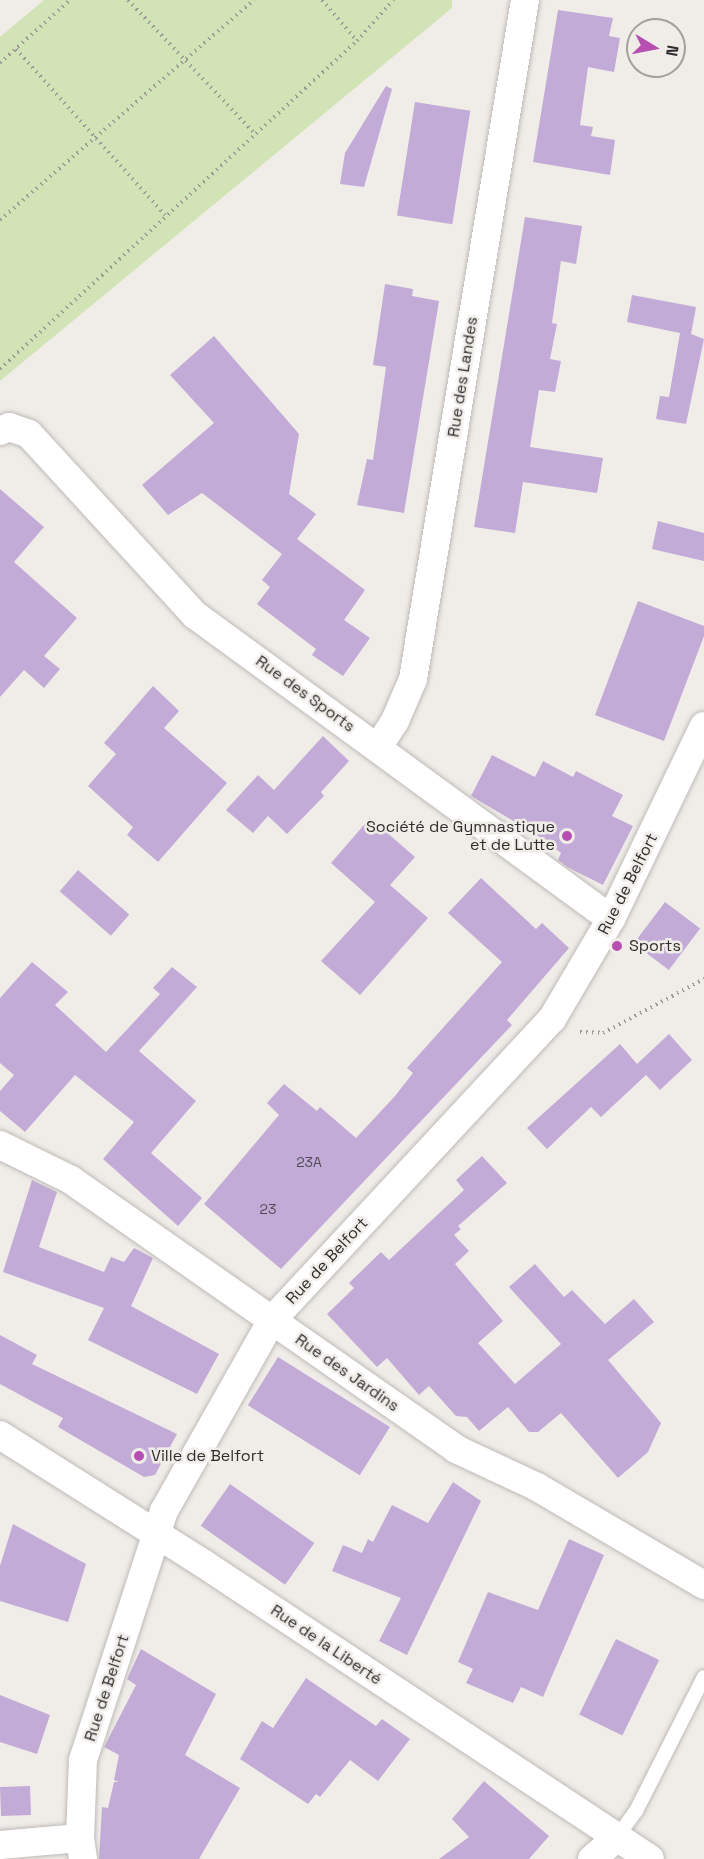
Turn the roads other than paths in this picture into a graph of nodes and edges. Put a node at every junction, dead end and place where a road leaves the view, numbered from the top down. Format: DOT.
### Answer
graph roads {
  1 [pos="525,0"];
  2 [pos="0,431"];
  3 [pos="704,726"];
  4 [pos="378,747"];
  5 [pos="611,919"];
  6 [pos="0,1145"];
  7 [pos="272,1320"];
  8 [pos="0,1435"];
  9 [pos="156,1533"];
  10 [pos="704,1585"];
  11 [pos="704,1677"];
  12 [pos="617,1837"];
  13 [pos="0,1845"];
  14 [pos="82,1848"];
  15 [pos="592,1859"];
  16 [pos="650,1859"];
  1 -- 4 [label="street, Rue des Landes"];
  2 -- 4 [label="street, Rue des Sports"];
  3 -- 5 [label="street, Rue de Belfort"];
  4 -- 5 [label="street, Rue des Sports"];
  5 -- 7 [label="street, Rue de Belfort"];
  6 -- 7 [label="street, Rue des Jardins"];
  7 -- 9 [label="street, Rue de Belfort"];
  7 -- 10 [label="street, Rue des Jardins"];
  8 -- 9 [label="street, Rue de la Liberté"];
  9 -- 12 [label="street, Rue de la Liberté"];
  9 -- 14 [label="street, Rue de Belfort"];
  11 -- 12 [label="lane"];
  12 -- 15 [label="street"];
  12 -- 16 [label="street, Rue de la Liberté"];
  13 -- 14 [label="street"];
}
